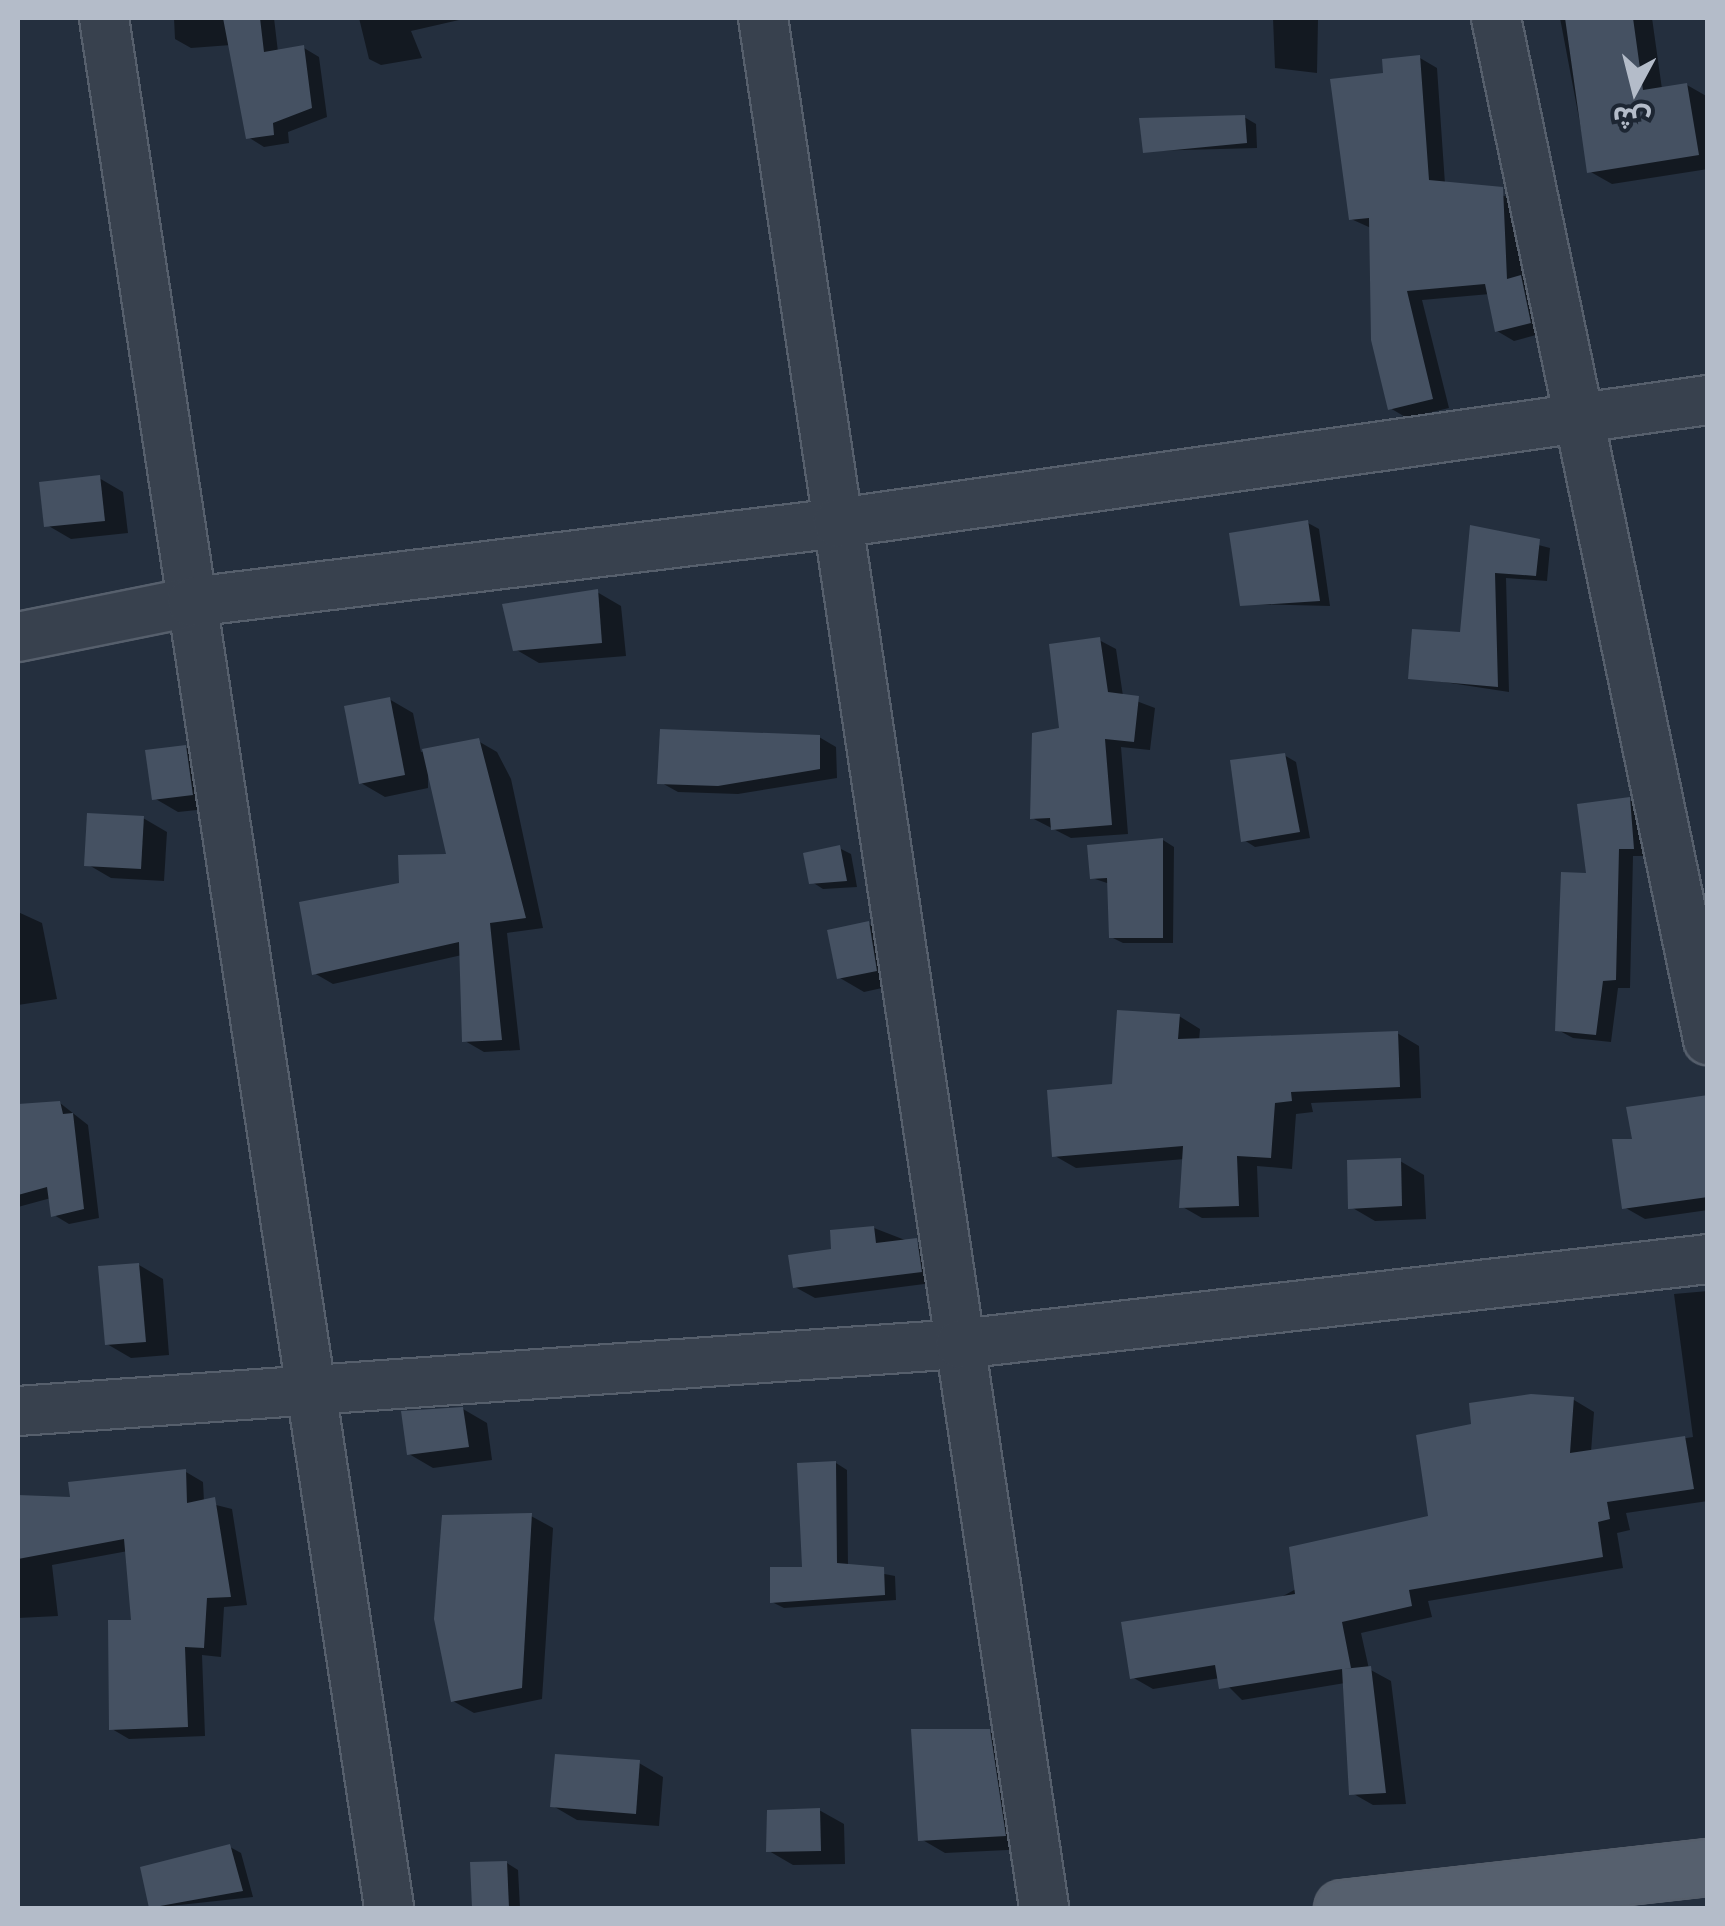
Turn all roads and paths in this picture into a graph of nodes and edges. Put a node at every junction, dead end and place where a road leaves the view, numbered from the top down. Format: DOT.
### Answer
graph roads {
  1 [pos="104,18"];
  2 [pos="763,18"];
  3 [pos="1496,18"];
  4 [pos="1708,400"];
  5 [pos="1579,418"];
  6 [pos="838,524"];
  7 [pos="192,602"];
  8 [pos="18,637"];
  9 [pos="1708,1040"];
  10 [pos="1708,1260"];
  11 [pos="960,1344"];
  12 [pos="310,1386"];
  13 [pos="18,1410"];
  14 [pos="1708,1868"];
  15 [pos="1636,1892"];
  16 [pos="389,1908"];
  17 [pos="1044,1908"];
  18 [pos="1342,1908"];
  1 -- 7 [label="street"];
  2 -- 6 [label="street"];
  3 -- 5 [label="street"];
  4 -- 5 [label="street"];
  5 -- 6 [label="street"];
  5 -- 9 [label="street"];
  6 -- 7 [label="street"];
  6 -- 11 [label="street"];
  7 -- 8 [label="street"];
  7 -- 12 [label="street"];
  10 -- 11 [label="street"];
  11 -- 12 [label="street"];
  11 -- 17 [label="street"];
  12 -- 13 [label="street"];
  12 -- 16 [label="street"];
  14 -- 15 [label="main road"];
  15 -- 18 [label="main road"];
}
